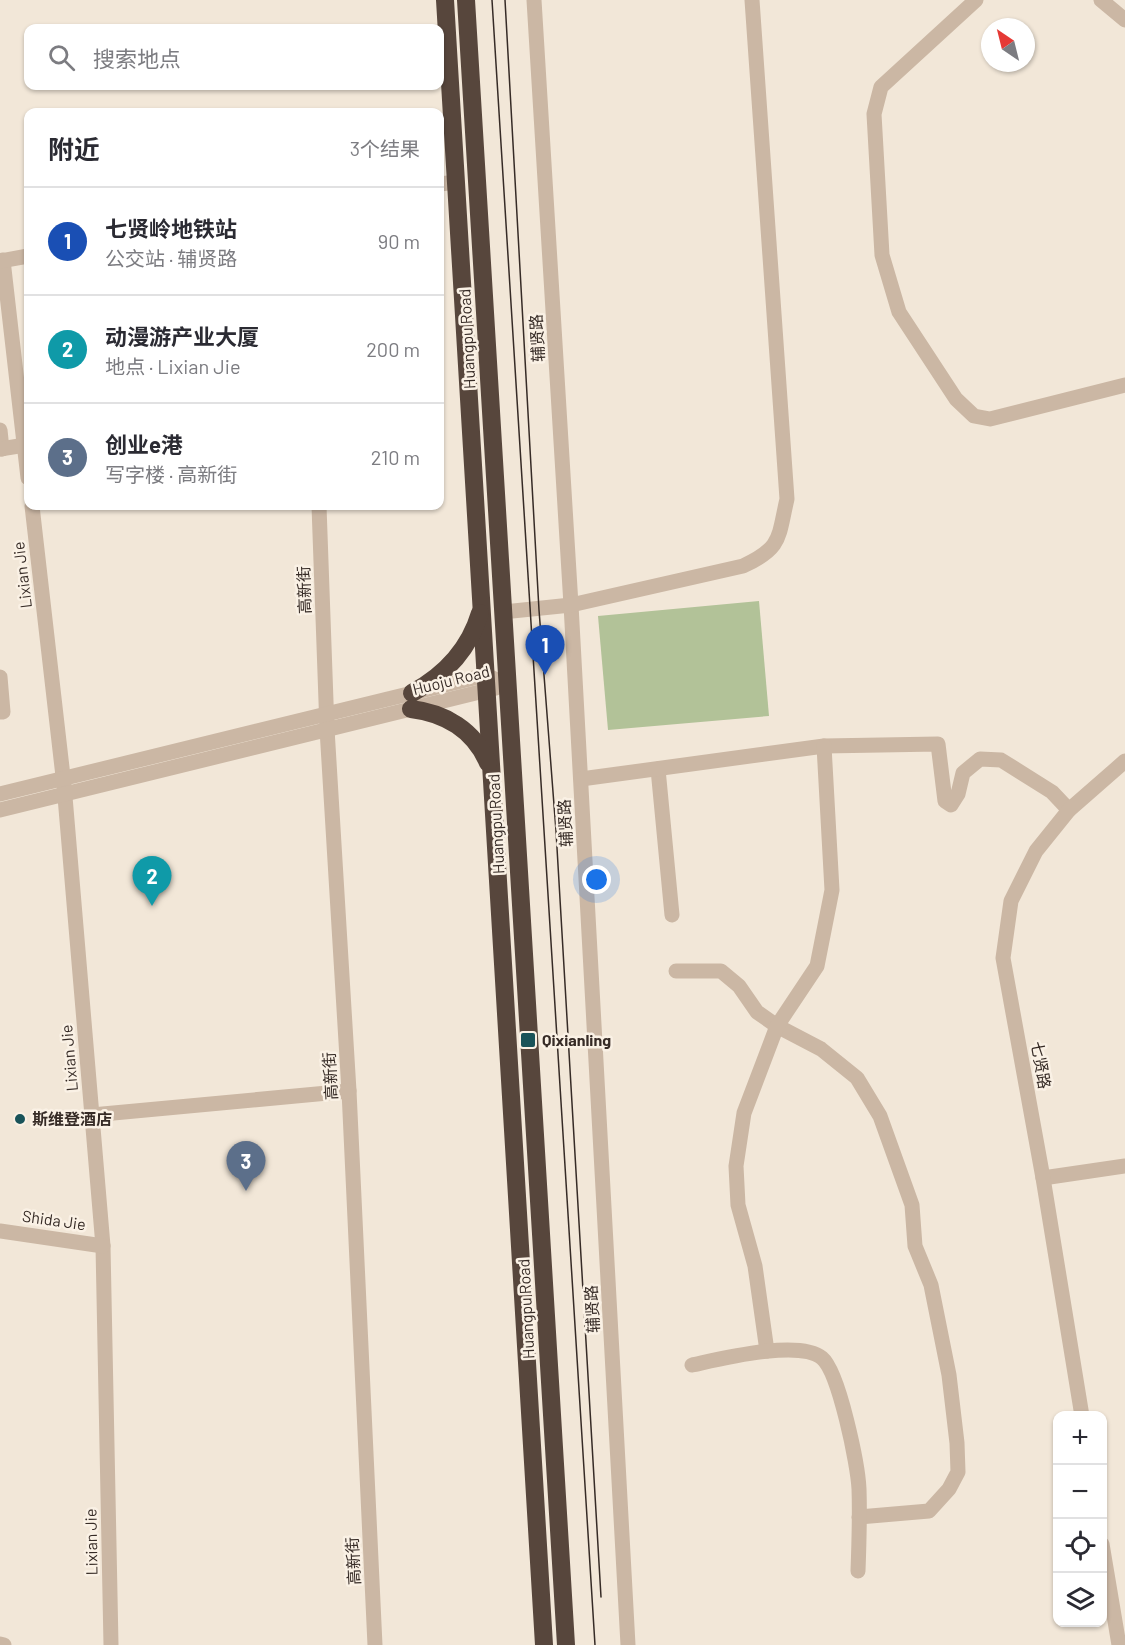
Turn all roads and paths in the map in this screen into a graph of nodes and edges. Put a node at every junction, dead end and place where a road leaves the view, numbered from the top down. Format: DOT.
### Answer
graph roads {
  1 [pos="445,0"];
  2 [pos="466,0"];
  3 [pos="534,0"];
  4 [pos="752,0"];
  5 [pos="976,0"];
  6 [pos="1101,0"];
  7 [pos="1125,20"];
  8 [pos="448,183"];
  9 [pos="24,257"];
  10 [pos="2,260"];
  11 [pos="1125,385"];
  12 [pos="0,430"];
  13 [pos="24,438"];
  14 [pos="24,446"];
  15 [pos="1,449"];
  16 [pos="32,510"];
  17 [pos="319,510"];
  18 [pos="571,605"];
  19 [pos="482,606"];
  20 [pos="503,612"];
  21 [pos="0,677"];
  22 [pos="486,683"];
  23 [pos="508,685"];
  24 [pos="411,701"];
  25 [pos="0,712"];
  26 [pos="327,722"];
  27 [pos="824,746"];
  28 [pos="1125,761"];
  29 [pos="658,769"];
  30 [pos="492,771"];
  31 [pos="581,779"];
  32 [pos="64,786"];
  33 [pos="0,794"];
  34 [pos="0,810"];
  35 [pos="1069,810"];
  36 [pos="672,915"];
  37 [pos="676,971"];
  38 [pos="777,1026"];
  39 [pos="349,1091"];
  40 [pos="92,1115"];
  41 [pos="1125,1166"];
  42 [pos="1043,1179"];
  43 [pos="0,1231"];
  44 [pos="103,1246"];
  45 [pos="767,1351"];
  46 [pos="692,1365"];
  47 [pos="1081,1411"];
  48 [pos="859,1517"];
  49 [pos="858,1571"];
  50 [pos="1107,1573"];
  51 [pos="111,1645"];
  52 [pos="375,1645"];
  53 [pos="544,1645"];
  54 [pos="566,1645"];
  55 [pos="628,1645"];
  56 [pos="1119,1645"];
  1 -- 8 [label="highway, Huangpu Road"];
  2 -- 20 [label="highway, Huangpu Road"];
  3 -- 18 [label="street, 辅贤路"];
  4 -- 18 [label="street"];
  5 -- 11 [label="street"];
  6 -- 7 [label="street"];
  8 -- 19 [label="highway, Huangpu Road"];
  9 -- 10 [label="street"];
  10 -- 13 [label="street"];
  12 -- 15 [label="street"];
  14 -- 15 [label="street"];
  16 -- 32 [label="street, Lixian Jie"];
  17 -- 26 [label="street, 高新街"];
  18 -- 20 [label="street"];
  18 -- 31 [label="street, 辅贤路"];
  19 -- 22 [label="highway, Huangpu Road"];
  19 -- 24 [label="highway"];
  20 -- 23 [label="highway, Huangpu Road"];
  21 -- 25 [label="street"];
  22 -- 23 [label="street, Huoju Road"];
  22 -- 24 [label="street, Huoju Road"];
  22 -- 30 [label="highway, Huangpu Road"];
  23 -- 54 [label="highway, Huangpu Road"];
  24 -- 26 [label="street, Huoju Road"];
  24 -- 30 [label="highway"];
  26 -- 32 [label="street, Huoju Road"];
  26 -- 39 [label="street, 高新街"];
  27 -- 29 [label="street"];
  27 -- 35 [label="street"];
  27 -- 38 [label="street"];
  28 -- 35 [label="street, 七贤路"];
  29 -- 31 [label="street"];
  29 -- 36 [label="street"];
  30 -- 53 [label="highway, Huangpu Road"];
  31 -- 55 [label="street, 辅贤路"];
  32 -- 33 [label="street, Huoju Road"];
  32 -- 34 [label="street, Huoju Road"];
  32 -- 40 [label="street, Lixian Jie"];
  35 -- 42 [label="street, 七贤路"];
  37 -- 38 [label="street"];
  38 -- 45 [label="street"];
  38 -- 48 [label="street"];
  39 -- 40 [label="street"];
  39 -- 52 [label="street, 高新街"];
  40 -- 44 [label="street, Lixian Jie"];
  41 -- 42 [label="street"];
  42 -- 47 [label="street, 七贤路"];
  43 -- 44 [label="street, Shida Jie"];
  44 -- 51 [label="street, Lixian Jie"];
  45 -- 46 [label="street"];
  45 -- 48 [label="street"];
  48 -- 49 [label="street"];
  50 -- 56 [label="street"];
}
